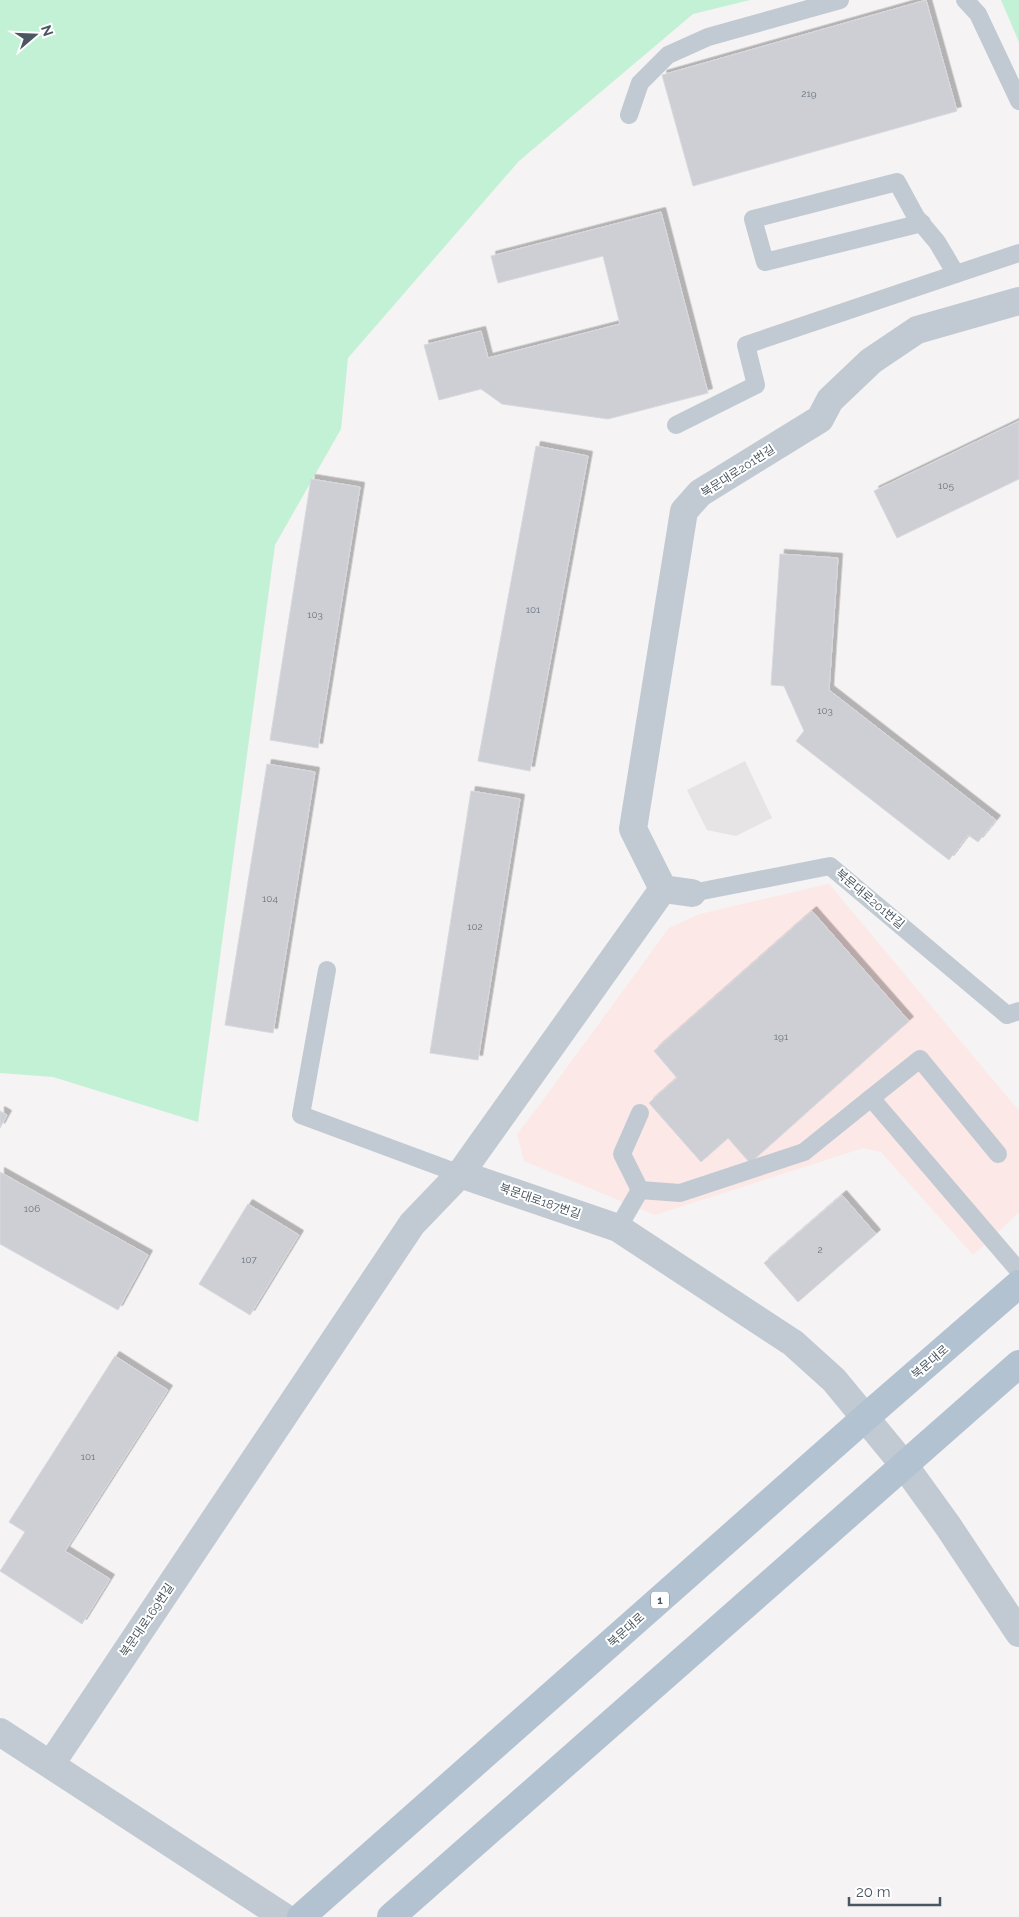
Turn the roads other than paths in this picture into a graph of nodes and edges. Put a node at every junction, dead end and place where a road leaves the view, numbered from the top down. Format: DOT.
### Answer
graph roads {
  1 [pos="840,0"];
  2 [pos="965,0"];
  3 [pos="1019,101"];
  4 [pos="629,115"];
  5 [pos="922,223"];
  6 [pos="1019,253"];
  7 [pos="956,274"];
  8 [pos="1019,301"];
  9 [pos="676,425"];
  10 [pos="663,888"];
  11 [pos="692,893"];
  12 [pos="327,970"];
  13 [pos="1019,1011"];
  14 [pos="871,1098"];
  15 [pos="640,1113"];
  16 [pos="998,1154"];
  17 [pos="460,1174"];
  18 [pos="640,1190"];
  19 [pos="618,1228"];
  20 [pos="1019,1271"];
  21 [pos="1019,1284"];
  22 [pos="1019,1364"];
  23 [pos="866,1417"];
  24 [pos="904,1465"];
  25 [pos="1019,1633"];
  26 [pos="0,1732"];
  27 [pos="51,1764"];
  28 [pos="284,1917"];
  29 [pos="302,1917"];
  30 [pos="391,1917"];
  1 -- 4 [label="lane"];
  2 -- 3 [label="lane"];
  5 -- 5 [label="lane"];
  5 -- 7 [label="lane"];
  6 -- 7 [label="lane"];
  7 -- 9 [label="lane"];
  8 -- 10 [label="street, 북문대로201번길"];
  10 -- 11 [label="street"];
  10 -- 17 [label="street"];
  11 -- 13 [label="lane, 북문대로201번길"];
  12 -- 17 [label="lane"];
  14 -- 16 [label="lane"];
  14 -- 18 [label="lane"];
  14 -- 20 [label="lane"];
  15 -- 18 [label="lane"];
  17 -- 19 [label="street, 북문대로187번길"];
  17 -- 27 [label="street, 북문대로169번길"];
  18 -- 19 [label="lane"];
  19 -- 23 [label="street, 북문대로187번길"];
  21 -- 23 [label="main road, 북문대로 / 1"];
  22 -- 24 [label="main road"];
  23 -- 24 [label="street, 북문대로187번길"];
  23 -- 29 [label="main road, 북문대로 / 1"];
  24 -- 25 [label="street, 북문대로187번길"];
  24 -- 30 [label="main road"];
  26 -- 27 [label="street"];
  27 -- 28 [label="street"];
}
